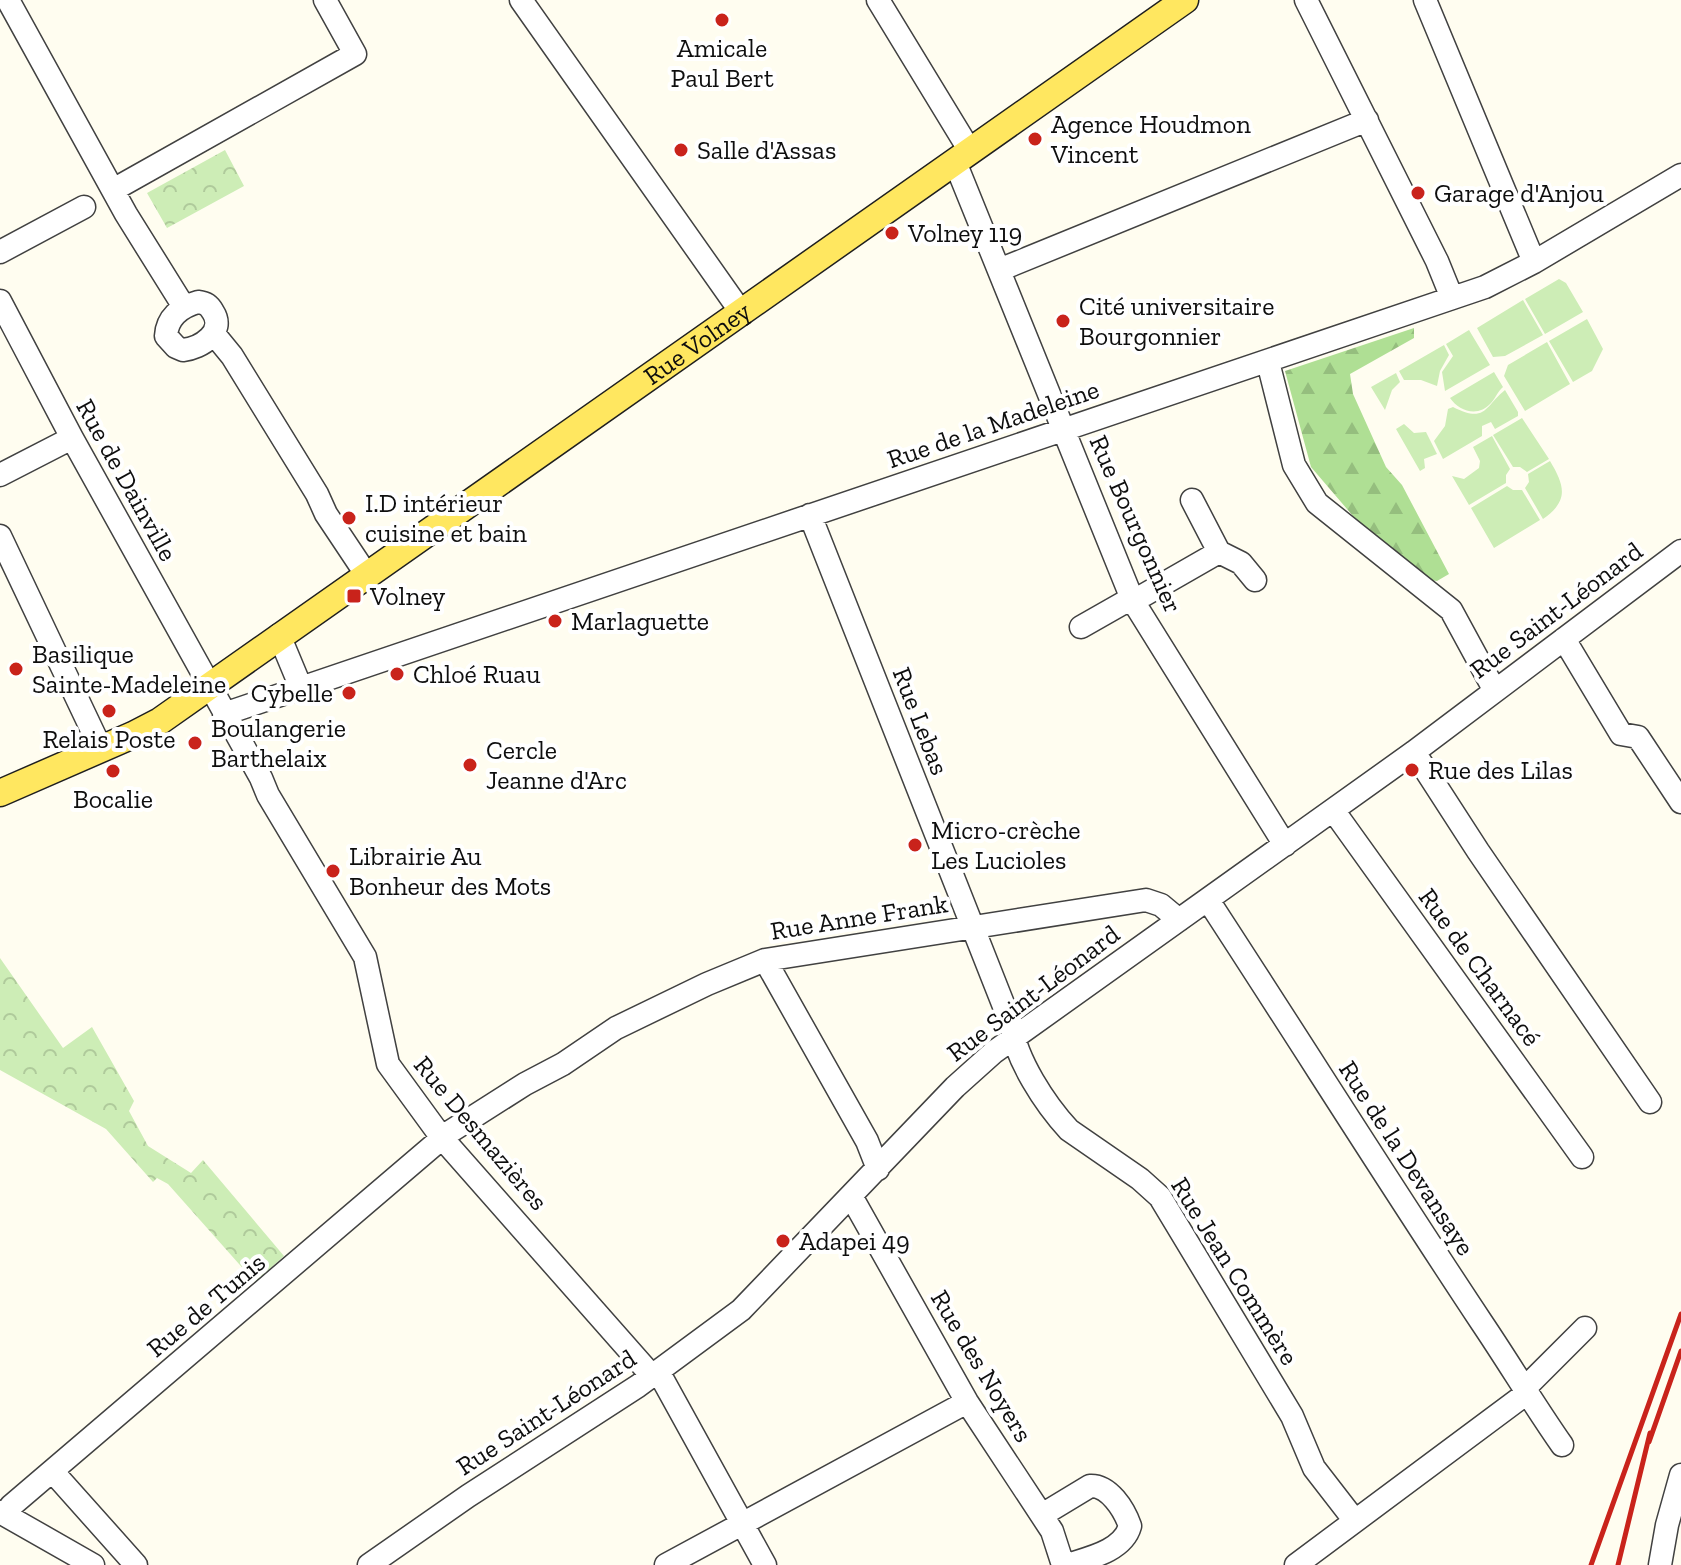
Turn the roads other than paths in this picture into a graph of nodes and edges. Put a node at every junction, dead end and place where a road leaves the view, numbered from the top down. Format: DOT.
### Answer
graph roads {
  1 [pos="8,0"];
  2 [pos="325,0"];
  3 [pos="521,0"];
  4 [pos="878,0"];
  5 [pos="1185,0"];
  6 [pos="1306,0"];
  7 [pos="1425,0"];
  8 [pos="1367,120"];
  9 [pos="963,157"];
  10 [pos="1681,175"];
  11 [pos="113,190"];
  12 [pos="84,207"];
  13 [pos="0,252"];
  14 [pos="1534,262"];
  15 [pos="999,270"];
  16 [pos="1452,298"];
  17 [pos="0,301"];
  18 [pos="184,307"];
  19 [pos="741,312"];
  20 [pos="214,334"];
  21 [pos="1268,362"];
  22 [pos="1064,429"];
  23 [pos="72,438"];
  24 [pos="0,475"];
  25 [pos="1192,500"];
  26 [pos="810,515"];
  27 [pos="0,536"];
  28 [pos="1219,552"];
  29 [pos="1679,556"];
  30 [pos="366,574"];
  31 [pos="1255,580"];
  32 [pos="1138,597"];
  33 [pos="1081,627"];
  34 [pos="279,635"];
  35 [pos="1564,639"];
  36 [pos="208,684"];
  37 [pos="304,686"];
  38 [pos="1495,691"];
  39 [pos="224,714"];
  40 [pos="101,749"];
  41 [pos="1414,752"];
  42 [pos="0,793"];
  43 [pos="1681,802"];
  44 [pos="1333,810"];
  45 [pos="1285,845"];
  46 [pos="1208,900"];
  47 [pos="1179,920"];
  48 [pos="973,926"];
  49 [pos="765,960"];
  50 [pos="1013,1038"];
  51 [pos="1650,1102"];
  52 [pos="442,1138"];
  53 [pos="1582,1157"];
  54 [pos="878,1169"];
  55 [pos="851,1196"];
  56 [pos="1585,1328"];
  57 [pos="655,1374"];
  58 [pos="1525,1391"];
  59 [pos="967,1402"];
  60 [pos="1562,1445"];
  61 [pos="53,1472"];
  62 [pos="1681,1475"];
  63 [pos="3,1513"];
  64 [pos="1042,1515"];
  65 [pos="1355,1521"];
  66 [pos="741,1524"];
  67 [pos="1668,1551"];
  68 [pos="93,1565"];
  69 [pos="136,1565"];
  70 [pos="369,1565"];
  71 [pos="666,1565"];
  72 [pos="765,1565"];
  73 [pos="1065,1565"];
  74 [pos="1296,1565"];
  1 -- 11 [label="street"];
  2 -- 11 [label="street"];
  3 -- 19 [label="street"];
  4 -- 9 [label="street, Rue Bourgonnier"];
  5 -- 9 [label="main road, Rue Volney"];
  6 -- 8 [label="street"];
  7 -- 14 [label="street"];
  8 -- 15 [label="street"];
  8 -- 16 [label="street"];
  9 -- 15 [label="street, Rue Bourgonnier"];
  9 -- 19 [label="main road, Rue Volney"];
  10 -- 14 [label="street, Rue de la Madeleine"];
  11 -- 18 [label="street"];
  12 -- 13 [label="street"];
  14 -- 16 [label="street, Rue de la Madeleine"];
  15 -- 22 [label="street, Rue Bourgonnier"];
  16 -- 21 [label="street, Rue de la Madeleine"];
  17 -- 23 [label="street, Rue de Dainville"];
  18 -- 20 [label="street"];
  18 -- 20 [label="street"];
  19 -- 30 [label="main road, Rue Volney"];
  20 -- 30 [label="street"];
  21 -- 22 [label="street, Rue de la Madeleine"];
  21 -- 38 [label="street"];
  22 -- 26 [label="street, Rue de la Madeleine"];
  22 -- 32 [label="street, Rue Bourgonnier"];
  23 -- 24 [label="street"];
  23 -- 36 [label="street, Rue de Dainville"];
  25 -- 28 [label="street"];
  26 -- 37 [label="street, Rue de la Madeleine"];
  26 -- 48 [label="street, Rue Lebas"];
  27 -- 40 [label="street"];
  28 -- 31 [label="street"];
  28 -- 32 [label="street"];
  29 -- 35 [label="street, Rue Saint-Léonard"];
  30 -- 34 [label="main road, Rue Volney"];
  32 -- 33 [label="street"];
  32 -- 45 [label="street, Rue Bourgonnier"];
  34 -- 36 [label="main road, Rue Volney"];
  34 -- 37 [label="street"];
  35 -- 38 [label="street, Rue Saint-Léonard"];
  35 -- 43 [label="street"];
  36 -- 39 [label="street, Rue Desmazières"];
  36 -- 40 [label="main road, Rue Volney"];
  37 -- 39 [label="street, Rue de la Madeleine"];
  38 -- 41 [label="street, Rue Saint-Léonard"];
  39 -- 52 [label="street, Rue Desmazières"];
  40 -- 42 [label="main road, Rue Volney"];
  41 -- 44 [label="street, Rue Saint-Léonard"];
  41 -- 51 [label="street"];
  44 -- 45 [label="street, Rue Saint-Léonard"];
  44 -- 53 [label="street, Rue de Charnacé"];
  45 -- 46 [label="street, Rue Saint-Léonard"];
  46 -- 47 [label="street, Rue Saint-Léonard"];
  46 -- 58 [label="street, Rue de la Devansaye"];
  47 -- 48 [label="street, Rue Anne Frank"];
  47 -- 50 [label="street, Rue Saint-Léonard"];
  48 -- 49 [label="street, Rue Anne Frank"];
  48 -- 50 [label="street, Rue Lebas"];
  49 -- 52 [label="street, Rue Anne Frank"];
  49 -- 54 [label="street"];
  50 -- 54 [label="street, Rue Saint-Léonard"];
  50 -- 65 [label="street, Rue Jean Commère"];
  52 -- 57 [label="street, Rue Desmazières"];
  52 -- 61 [label="street, Rue de Tunis"];
  54 -- 55 [label="street, Rue Saint-Léonard"];
  55 -- 57 [label="street, Rue Saint-Léonard"];
  55 -- 59 [label="street, Rue des Noyers"];
  56 -- 58 [label="street"];
  57 -- 66 [label="street, Rue Desmazières"];
  57 -- 70 [label="street, Rue Saint-Léonard"];
  58 -- 60 [label="street, Rue de la Devansaye"];
  58 -- 65 [label="street"];
  59 -- 64 [label="street, Rue des Noyers"];
  59 -- 66 [label="street"];
  61 -- 63 [label="street, Rue de Tunis"];
  61 -- 69 [label="street"];
  62 -- 67 [label="street"];
  63 -- 68 [label="street"];
  64 -- 73 [label="street, Rue des Noyers"];
  64 -- 73 [label="street"];
  65 -- 74 [label="street"];
  66 -- 71 [label="street"];
  66 -- 72 [label="street, Rue Desmazières"];
}
